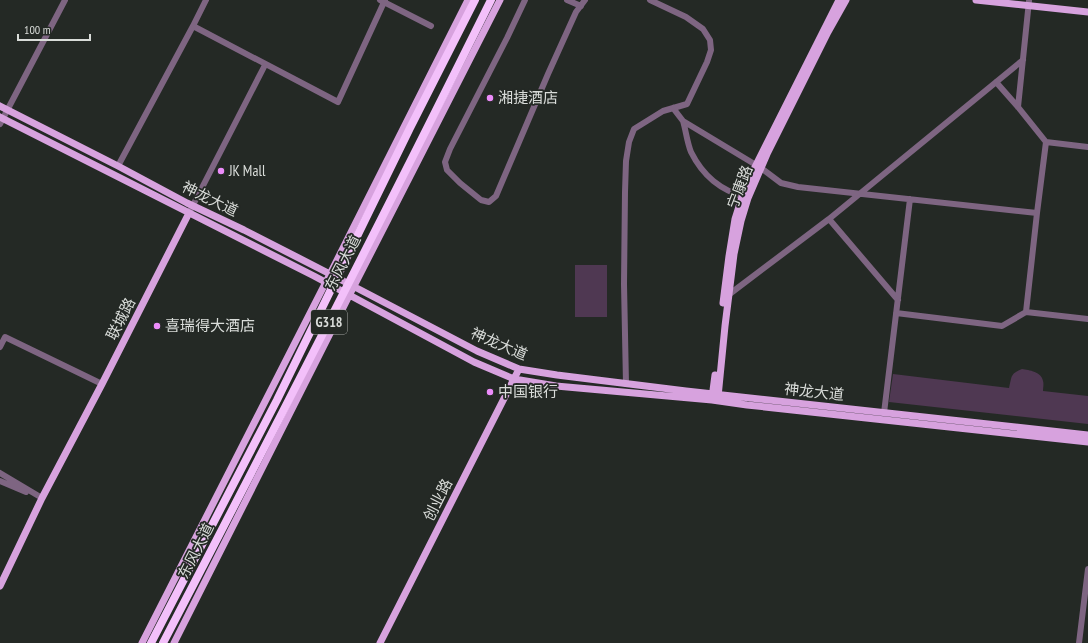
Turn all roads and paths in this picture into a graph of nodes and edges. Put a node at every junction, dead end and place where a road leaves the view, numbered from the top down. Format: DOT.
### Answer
graph roads {
  1 [pos="65,0"];
  2 [pos="206,0"];
  3 [pos="468,0"];
  4 [pos="475,0"];
  5 [pos="491,0"];
  6 [pos="500,0"];
  7 [pos="525,0"];
  8 [pos="567,0"];
  9 [pos="585,0"];
  10 [pos="650,0"];
  11 [pos="839,0"];
  12 [pos="846,0"];
  13 [pos="976,0"];
  14 [pos="1016,0"];
  15 [pos="383,1"];
  16 [pos="1029,4"];
  17 [pos="581,6"];
  18 [pos="1088,8"];
  19 [pos="1088,12"];
  20 [pos="193,26"];
  21 [pos="431,26"];
  22 [pos="1023,60"];
  23 [pos="265,65"];
  24 [pos="996,82"];
  25 [pos="0,106"];
  26 [pos="1018,107"];
  27 [pos="673,108"];
  28 [pos="7,110"];
  29 [pos="1,120"];
  30 [pos="683,121"];
  31 [pos="1046,142"];
  32 [pos="1088,146"];
  33 [pos="118,166"];
  34 [pos="758,167"];
  35 [pos="861,194"];
  36 [pos="745,198"];
  37 [pos="910,199"];
  38 [pos="191,209"];
  39 [pos="1037,213"];
  40 [pos="829,219"];
  41 [pos="330,274"];
  42 [pos="326,283"];
  43 [pos="354,286"];
  44 [pos="349,295"];
  45 [pos="726,296"];
  46 [pos="898,300"];
  47 [pos="1026,312"];
  48 [pos="896,313"];
  49 [pos="1088,319"];
  50 [pos="0,347"];
  51 [pos="519,369"];
  52 [pos="514,379"];
  53 [pos="102,384"];
  54 [pos="626,384"];
  55 [pos="715,397"];
  56 [pos="884,413"];
  57 [pos="1088,435"];
  58 [pos="1088,442"];
  59 [pos="0,473"];
  60 [pos="0,481"];
  61 [pos="42,498"];
  62 [pos="1088,569"];
  63 [pos="0,586"];
  64 [pos="142,643"];
  65 [pos="151,643"];
  66 [pos="163,643"];
  67 [pos="174,643"];
  68 [pos="380,643"];
  69 [pos="1079,643"];
  1 -- 28 [label="street"];
  2 -- 20 [label="street"];
  3 -- 41 [label="main road"];
  4 -- 65 [label="highway, 东风大道 / G318, bridge"];
  5 -- 66 [label="highway, 东风大道 / G318, bridge"];
  6 -- 43 [label="main road"];
  7 -- 17 [label="street"];
  8 -- 17 [label="street"];
  9 -- 17 [label="street"];
  10 -- 27 [label="street"];
  11 -- 34 [label="main road"];
  12 -- 34 [label="main road, 宁康路"];
  13 -- 16 [label="main road"];
  14 -- 16 [label="main road"];
  15 -- 21 [label="street"];
  15 -- 23 [label="street"];
  16 -- 18 [label="main road"];
  16 -- 19 [label="main road"];
  16 -- 22 [label="street"];
  20 -- 23 [label="street"];
  20 -- 33 [label="street"];
  22 -- 24 [label="street"];
  22 -- 26 [label="street"];
  23 -- 38 [label="street, 联城路"];
  24 -- 26 [label="street"];
  24 -- 35 [label="street"];
  25 -- 28 [label="main road, 神龙大道"];
  26 -- 31 [label="street"];
  27 -- 30 [label="street"];
  27 -- 54 [label="street"];
  28 -- 29 [label="street"];
  28 -- 33 [label="main road, 神龙大道"];
  29 -- 38 [label="main road, 神龙大道"];
  30 -- 34 [label="street"];
  30 -- 36 [label="street"];
  31 -- 32 [label="street"];
  31 -- 39 [label="street"];
  33 -- 38 [label="main road, 神龙大道"];
  34 -- 35 [label="street"];
  34 -- 36 [label="main road, 宁康路"];
  35 -- 37 [label="street"];
  35 -- 40 [label="street"];
  36 -- 45 [label="main road, 宁康路"];
  37 -- 39 [label="street"];
  37 -- 46 [label="street"];
  38 -- 41 [label="main road, 神龙大道"];
  38 -- 42 [label="main road, 神龙大道"];
  38 -- 53 [label="main road, 联城路"];
  39 -- 47 [label="street"];
  40 -- 45 [label="street"];
  40 -- 46 [label="street"];
  41 -- 42 [label="main road"];
  41 -- 43 [label="main road, 神龙大道"];
  42 -- 44 [label="main road, 神龙大道"];
  42 -- 64 [label="main road"];
  43 -- 44 [label="main road"];
  43 -- 51 [label="main road, 神龙大道"];
  44 -- 52 [label="main road, 神龙大道"];
  44 -- 67 [label="main road"];
  45 -- 55 [label="main road, 宁康路"];
  46 -- 48 [label="street"];
  47 -- 48 [label="street"];
  47 -- 49 [label="street"];
  48 -- 56 [label="street"];
  50 -- 53 [label="street"];
  51 -- 52 [label="main road, 创业路"];
  51 -- 54 [label="main road, 神龙大道"];
  52 -- 55 [label="main road, 神龙大道"];
  52 -- 68 [label="main road, 创业路"];
  53 -- 61 [label="main road, 联城路"];
  54 -- 55 [label="main road, 神龙大道"];
  55 -- 56 [label="main road, 神龙大道"];
  55 -- 58 [label="main road, 神龙大道"];
  56 -- 57 [label="main road, 神龙大道"];
  59 -- 61 [label="street"];
  60 -- 61 [label="street"];
  61 -- 63 [label="main road, 联城路"];
  62 -- 69 [label="street"];
}
